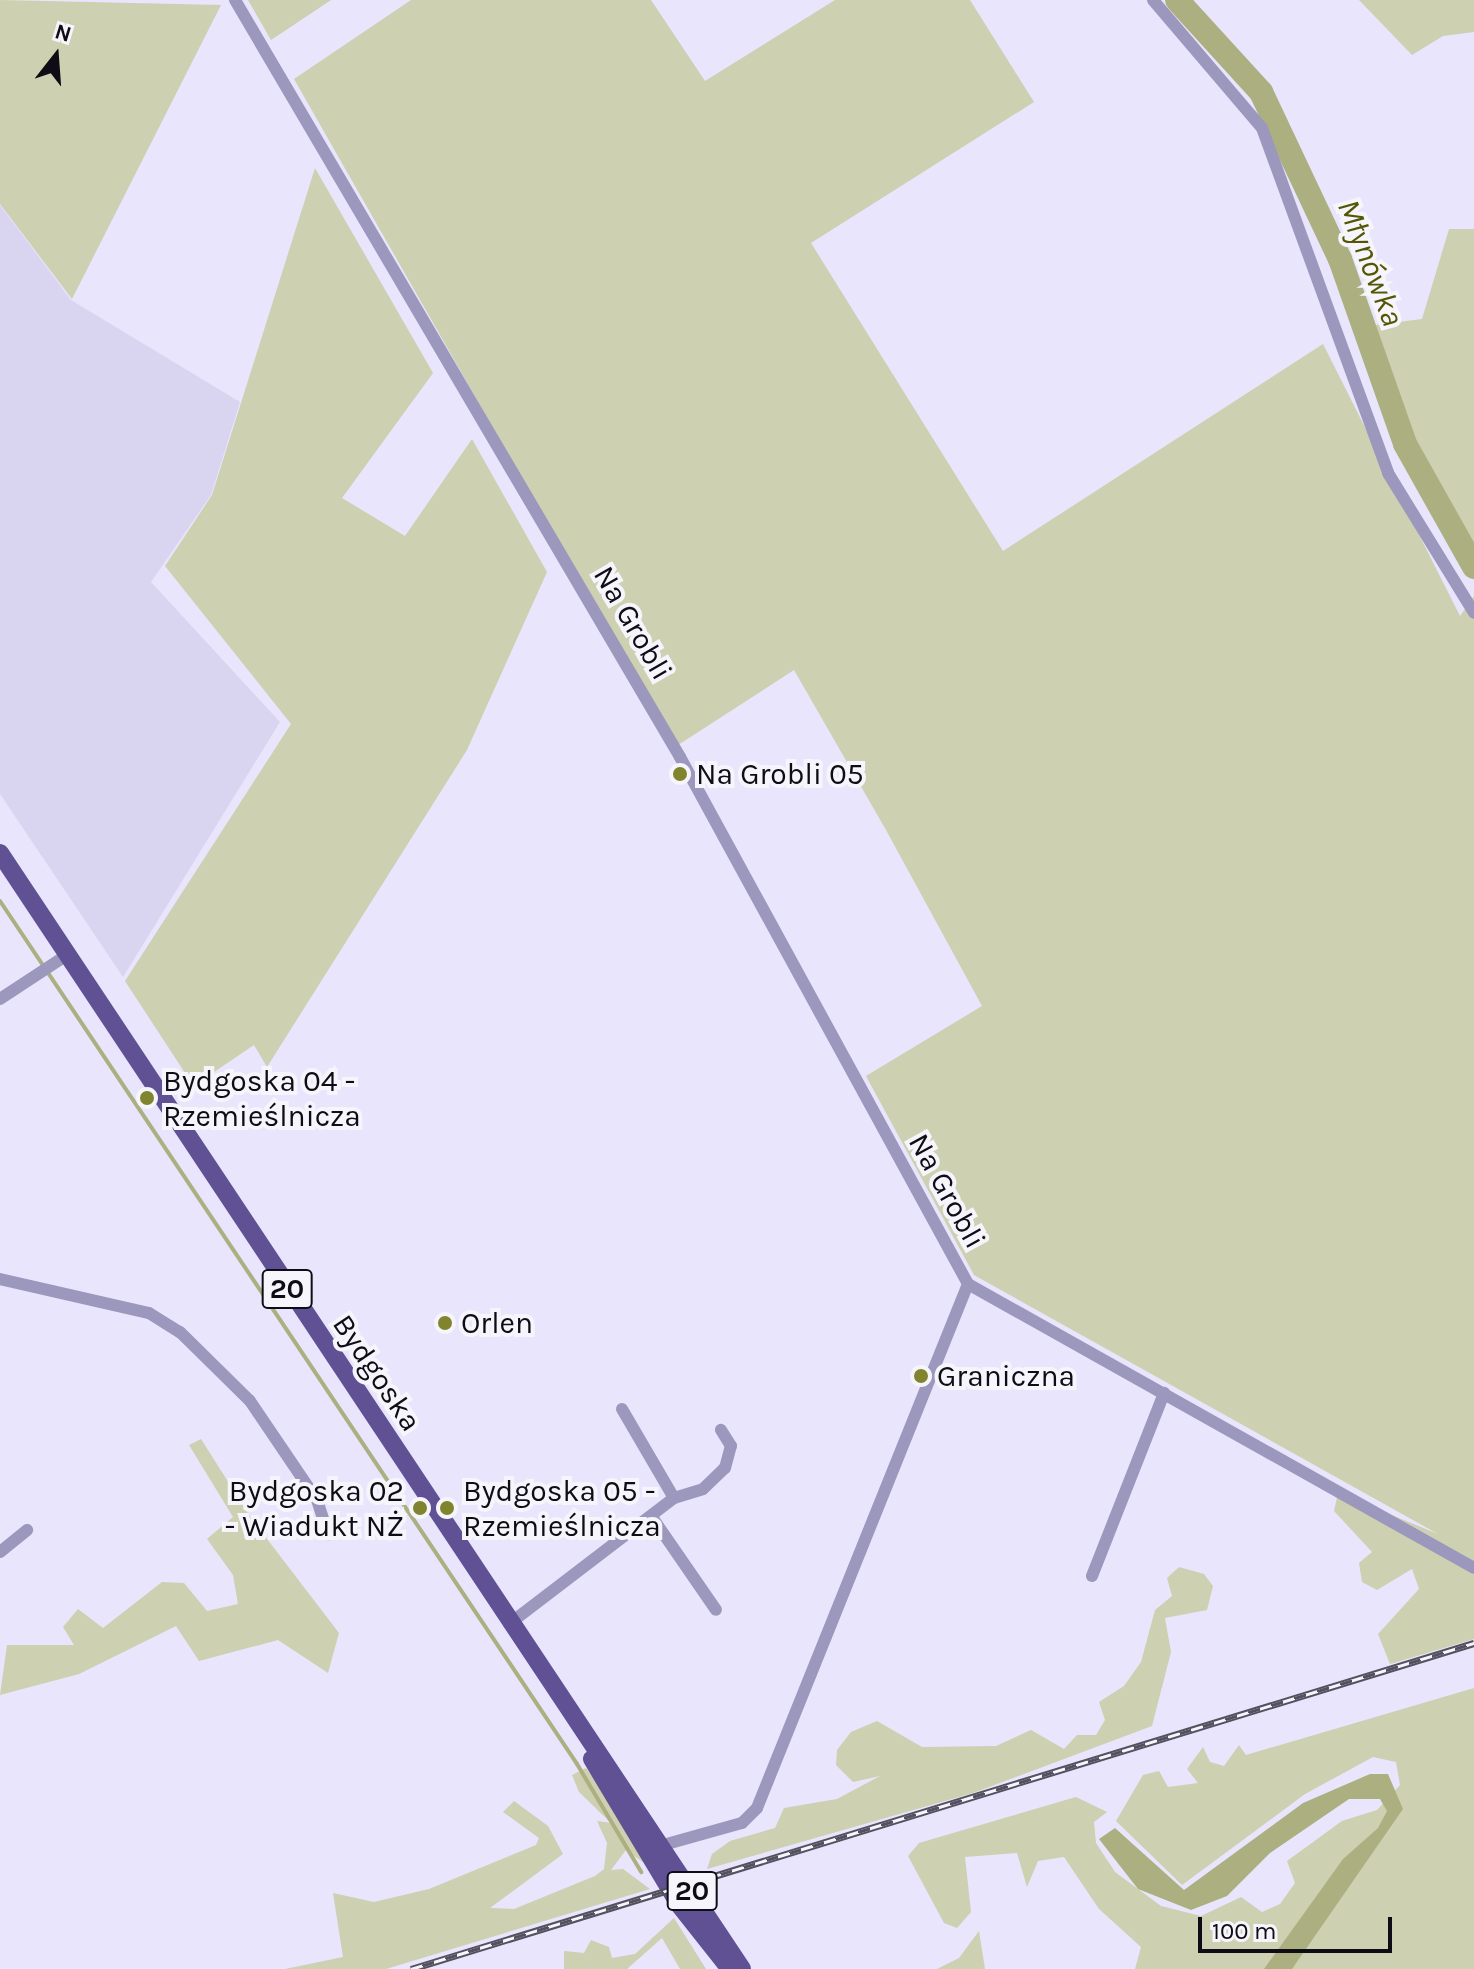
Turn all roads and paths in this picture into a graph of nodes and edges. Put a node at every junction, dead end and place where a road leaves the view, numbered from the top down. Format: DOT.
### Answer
graph roads {
  1 [pos="235,0"];
  2 [pos="1153,0"];
  3 [pos="1474,613"];
  4 [pos="0,853"];
  5 [pos="67,955"];
  6 [pos="0,999"];
  7 [pos="0,1279"];
  8 [pos="968,1284"];
  9 [pos="1164,1393"];
  10 [pos="622,1409"];
  11 [pos="721,1430"];
  12 [pos="674,1498"];
  13 [pos="654,1520"];
  14 [pos="27,1530"];
  15 [pos="328,1534"];
  16 [pos="0,1552"];
  17 [pos="1474,1568"];
  18 [pos="1092,1576"];
  19 [pos="716,1610"];
  20 [pos="509,1624"];
  21 [pos="575,1724"];
  22 [pos="638,1836"];
  23 [pos="665,1848"];
  24 [pos="730,1969"];
  25 [pos="742,1969"];
  1 -- 8 [label="street, Na Grobli"];
  2 -- 3 [label="street"];
  4 -- 5 [label="main road, Bydgoska / 20"];
  5 -- 6 [label="street"];
  5 -- 20 [label="main road, Bydgoska / 20"];
  7 -- 15 [label="street"];
  8 -- 9 [label="street"];
  8 -- 23 [label="street"];
  9 -- 17 [label="street"];
  9 -- 18 [label="street"];
  10 -- 12 [label="street"];
  11 -- 12 [label="street"];
  12 -- 13 [label="street"];
  13 -- 19 [label="street"];
  13 -- 20 [label="street"];
  14 -- 16 [label="street"];
  20 -- 21 [label="main road, Bydgoska / 20"];
  21 -- 22 [label="main road, Bydgoska / 20"];
  21 -- 23 [label="main road, Bydgoska / 20"];
  22 -- 23 [label="street"];
  22 -- 24 [label="main road, Bydgoska / 20"];
  23 -- 25 [label="main road, Bydgoska / 20"];
}
